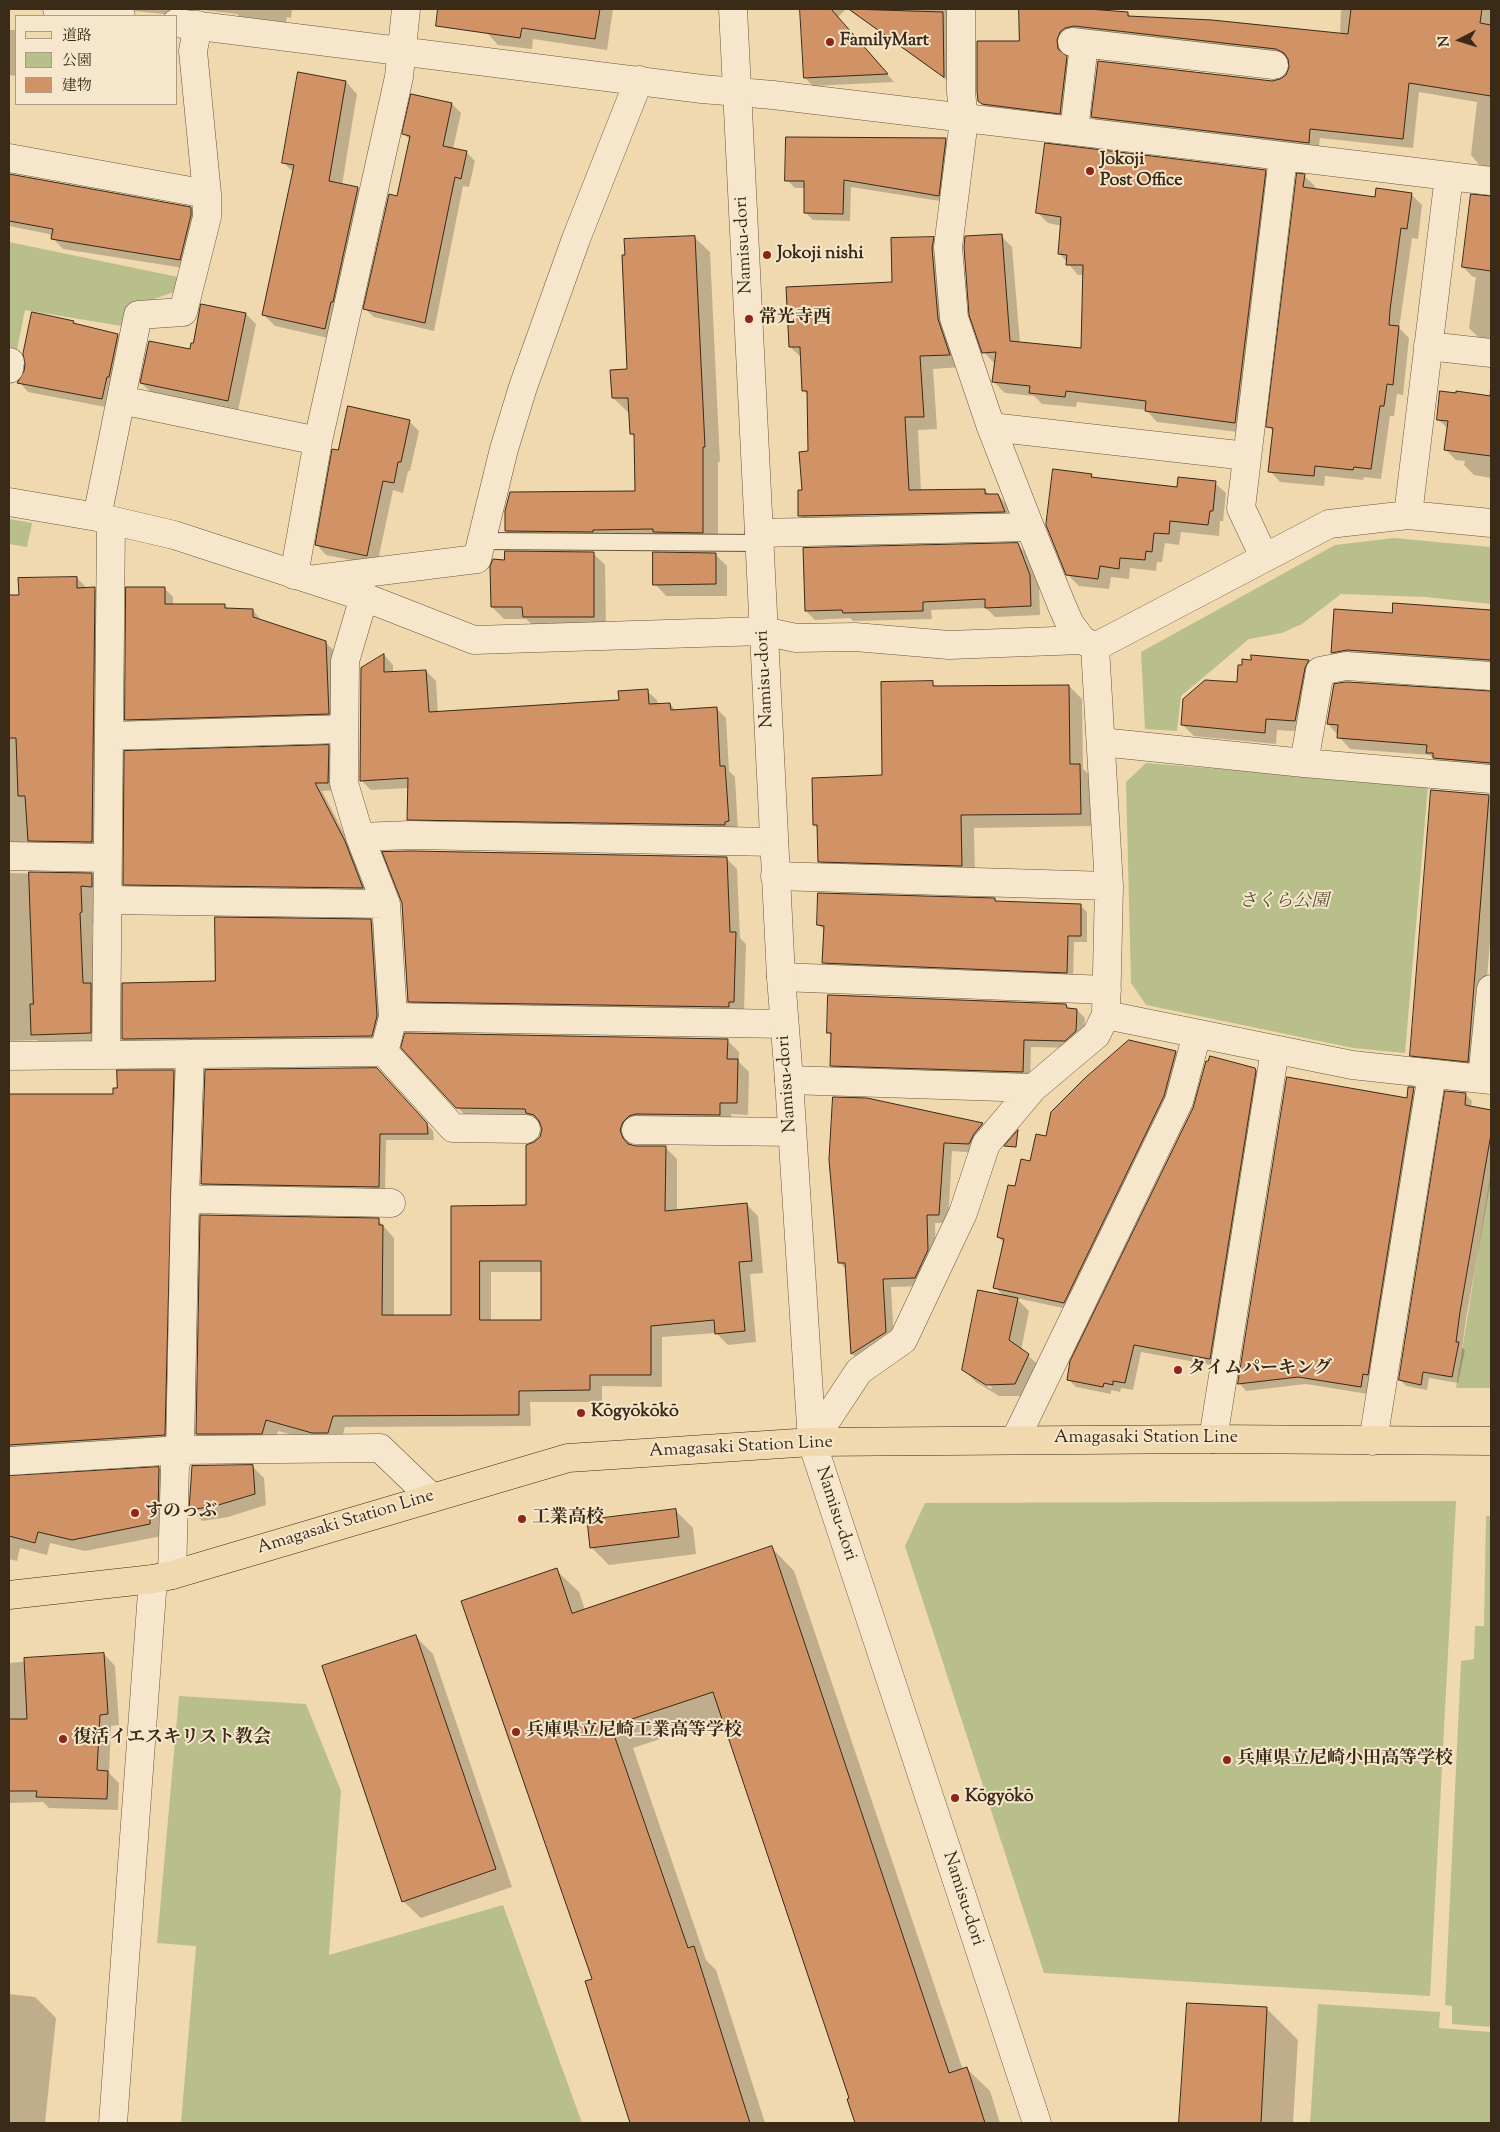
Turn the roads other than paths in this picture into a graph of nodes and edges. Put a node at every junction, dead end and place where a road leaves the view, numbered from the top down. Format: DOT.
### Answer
graph roads {
  1 [pos="57,9"];
  2 [pos="406,9"];
  3 [pos="732,9"];
  4 [pos="961,9"];
  5 [pos="112,15"];
  6 [pos="188,20"];
  7 [pos="401,51"];
  8 [pos="1274,64"];
  9 [pos="639,80"];
  10 [pos="737,92"];
  11 [pos="964,120"];
  12 [pos="1074,132"];
  13 [pos="1282,157"];
  14 [pos="9,158"];
  15 [pos="1449,176"];
  16 [pos="1491,181"];
  17 [pos="207,194"];
  18 [pos="1428,346"];
  19 [pos="1491,353"];
  20 [pos="121,400"];
  21 [pos="991,427"];
  22 [pos="318,441"];
  23 [pos="1247,456"];
  24 [pos="9,502"];
  25 [pos="1408,516"];
  26 [pos="104,519"];
  27 [pos="1491,523"];
  28 [pos="1030,527"];
  29 [pos="759,538"];
  30 [pos="482,541"];
  31 [pos="1264,558"];
  32 [pos="302,578"];
  33 [pos="364,597"];
  34 [pos="763,631"];
  35 [pos="1088,644"];
  36 [pos="1491,676"];
  37 [pos="344,729"];
  38 [pos="109,736"];
  39 [pos="1101,742"];
  40 [pos="1304,763"];
  41 [pos="1491,779"];
  42 [pos="360,837"];
  43 [pos="774,842"];
  44 [pos="9,856"];
  45 [pos="107,858"];
  46 [pos="776,876"];
  47 [pos="1109,886"];
  48 [pos="108,900"];
  49 [pos="386,904"];
  50 [pos="781,977"];
  51 [pos="1491,990"];
  52 [pos="1106,1002"];
  53 [pos="392,1017"];
  54 [pos="784,1024"];
  55 [pos="1197,1034"];
  56 [pos="1275,1050"];
  57 [pos="384,1052"];
  58 [pos="106,1054"];
  59 [pos="190,1054"];
  60 [pos="9,1056"];
  61 [pos="1432,1074"];
  62 [pos="1486,1079"];
  63 [pos="789,1080"];
  64 [pos="1033,1088"];
  65 [pos="526,1129"];
  66 [pos="636,1130"];
  67 [pos="792,1132"];
  68 [pos="185,1199"];
  69 [pos="391,1203"];
  70 [pos="1213,1439"];
  71 [pos="1015,1440"];
  72 [pos="1373,1441"];
  73 [pos="1491,1441"];
  74 [pos="812,1442"];
  75 [pos="180,1450"];
  76 [pos="9,1461"];
  77 [pos="432,1498"];
  78 [pos="163,1577"];
  79 [pos="9,1595"];
  80 [pos="113,2123"];
  81 [pos="1037,2123"];
  1 -- 5 [label="street"];
  2 -- 7 [label="street"];
  3 -- 10 [label="street, Namisu-dori"];
  4 -- 11 [label="street"];
  6 -- 7 [label="street"];
  6 -- 17 [label="street"];
  7 -- 9 [label="street"];
  7 -- 22 [label="street"];
  8 -- 12 [label="street"];
  9 -- 10 [label="street"];
  9 -- 30 [label="street"];
  10 -- 11 [label="street"];
  10 -- 29 [label="street, Namisu-dori"];
  11 -- 12 [label="street"];
  11 -- 21 [label="street"];
  12 -- 13 [label="street"];
  13 -- 15 [label="street"];
  13 -- 23 [label="street"];
  14 -- 17 [label="street"];
  15 -- 16 [label="street"];
  15 -- 18 [label="street"];
  17 -- 20 [label="street"];
  18 -- 19 [label="street"];
  18 -- 25 [label="street"];
  20 -- 22 [label="street"];
  20 -- 26 [label="street"];
  21 -- 23 [label="street"];
  21 -- 28 [label="street"];
  22 -- 32 [label="street"];
  23 -- 31 [label="street"];
  24 -- 26 [label="street"];
  25 -- 27 [label="street"];
  25 -- 31 [label="street"];
  26 -- 32 [label="street"];
  26 -- 38 [label="street"];
  28 -- 29 [label="street"];
  28 -- 35 [label="street"];
  29 -- 30 [label="lane"];
  29 -- 34 [label="street, Namisu-dori"];
  30 -- 32 [label="street"];
  31 -- 35 [label="street"];
  32 -- 33 [label="street"];
  33 -- 34 [label="street"];
  33 -- 37 [label="street"];
  34 -- 35 [label="street"];
  34 -- 43 [label="street, Namisu-dori"];
  35 -- 39 [label="street"];
  36 -- 40 [label="street"];
  37 -- 38 [label="street"];
  37 -- 42 [label="street"];
  38 -- 45 [label="street"];
  39 -- 40 [label="street"];
  39 -- 47 [label="street"];
  40 -- 41 [label="street"];
  42 -- 43 [label="street"];
  42 -- 49 [label="street"];
  43 -- 46 [label="street, Namisu-dori"];
  44 -- 45 [label="street"];
  45 -- 48 [label="street"];
  46 -- 47 [label="street"];
  46 -- 50 [label="street, Namisu-dori"];
  47 -- 52 [label="street"];
  48 -- 49 [label="street"];
  48 -- 58 [label="street"];
  49 -- 53 [label="street"];
  50 -- 52 [label="street"];
  50 -- 54 [label="street, Namisu-dori"];
  51 -- 62 [label="street"];
  52 -- 55 [label="street"];
  52 -- 64 [label="street"];
  53 -- 54 [label="street"];
  53 -- 57 [label="street"];
  54 -- 63 [label="street, Namisu-dori"];
  55 -- 56 [label="street"];
  55 -- 71 [label="street"];
  56 -- 61 [label="street"];
  56 -- 70 [label="street"];
  57 -- 59 [label="street"];
  57 -- 65 [label="street"];
  58 -- 59 [label="street"];
  58 -- 60 [label="street"];
  59 -- 68 [label="street"];
  61 -- 62 [label="street"];
  61 -- 72 [label="street"];
  63 -- 64 [label="street"];
  63 -- 67 [label="street, Namisu-dori"];
  64 -- 74 [label="street"];
  66 -- 67 [label="street"];
  67 -- 74 [label="street, Namisu-dori"];
  68 -- 69 [label="street"];
  68 -- 75 [label="street"];
  70 -- 71 [label="main road, Amagasaki Station Line"];
  70 -- 72 [label="main road, Amagasaki Station Line"];
  71 -- 74 [label="main road, Amagasaki Station Line"];
  72 -- 73 [label="main road, Amagasaki Station Line"];
  74 -- 77 [label="main road, Amagasaki Station Line"];
  74 -- 81 [label="street, Namisu-dori"];
  75 -- 76 [label="street"];
  75 -- 77 [label="street"];
  75 -- 78 [label="street"];
  77 -- 78 [label="main road, Amagasaki Station Line"];
  78 -- 79 [label="main road, Amagasaki Station Line"];
  78 -- 80 [label="street"];
}
